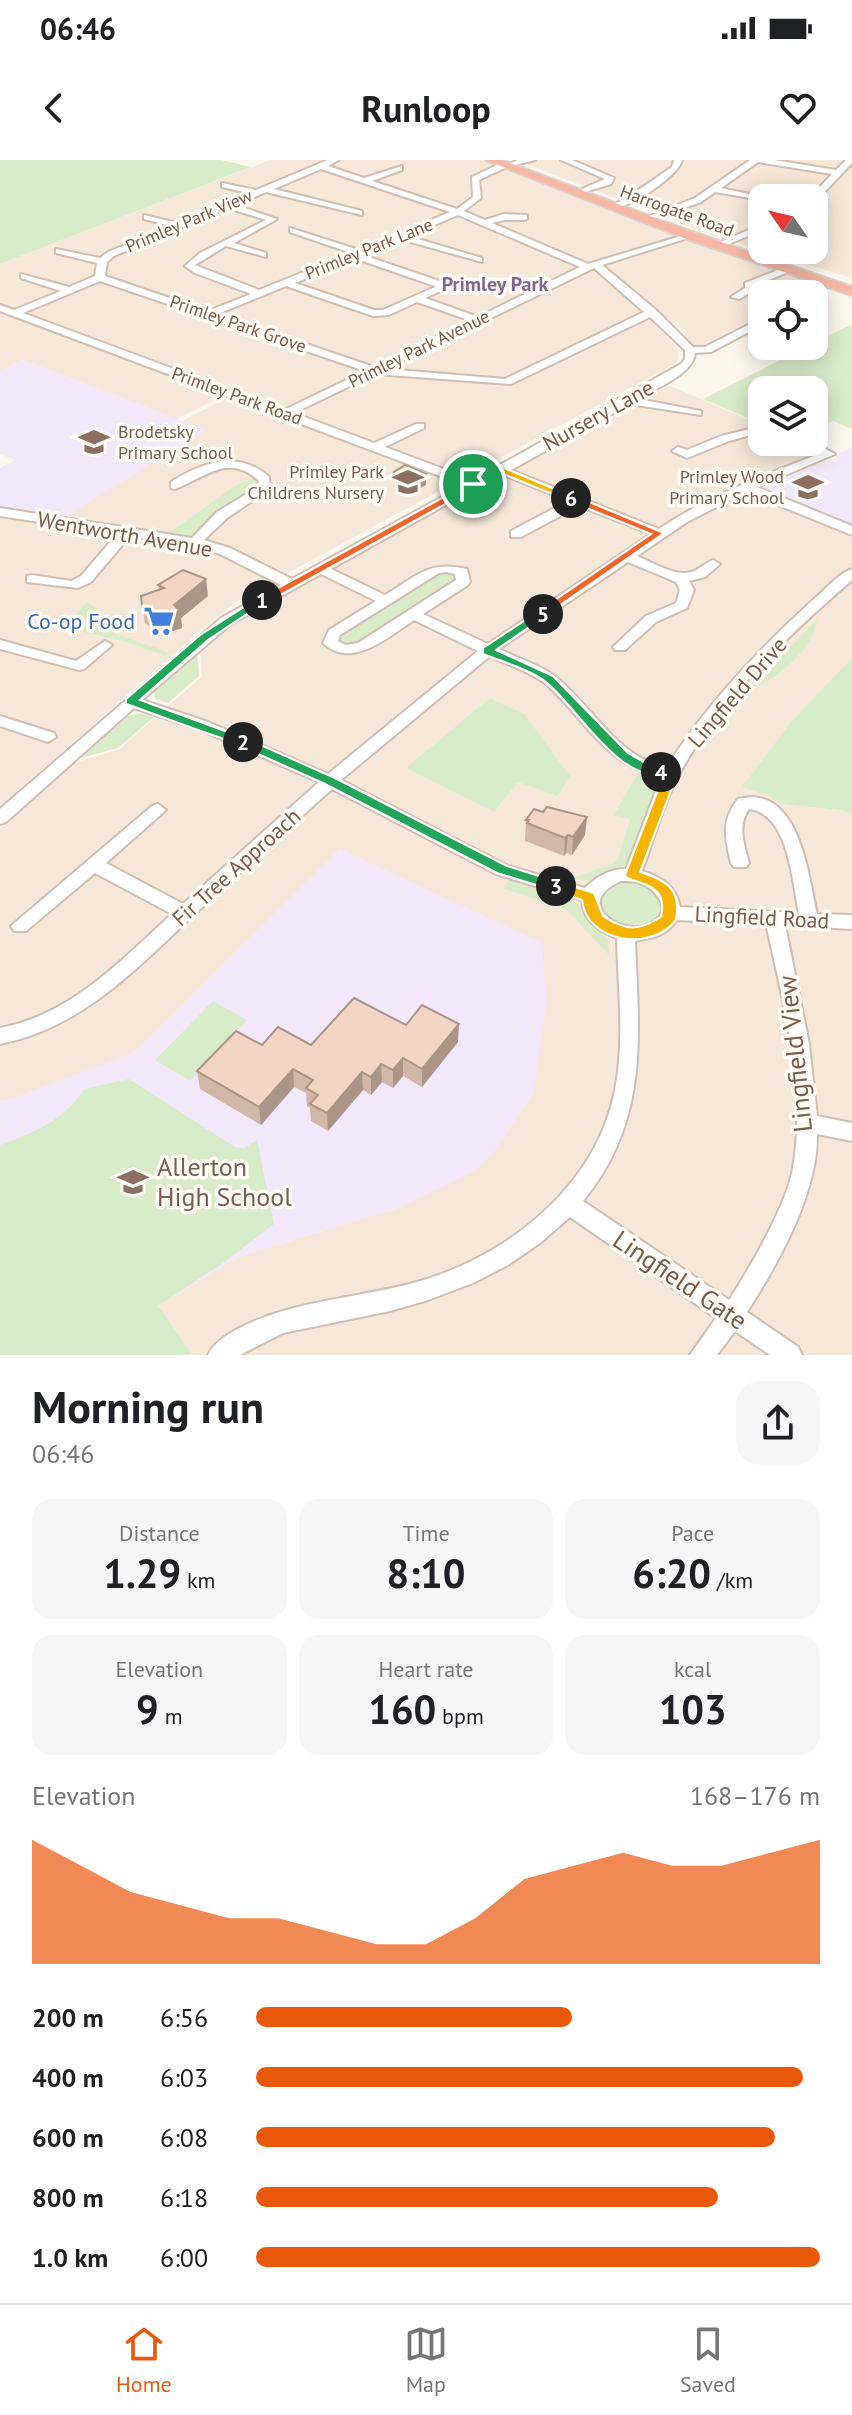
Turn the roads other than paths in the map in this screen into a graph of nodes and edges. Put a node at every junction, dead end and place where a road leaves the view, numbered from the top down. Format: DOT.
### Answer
graph roads {
  1 [pos="335,160"];
  2 [pos="531,160"];
  3 [pos="565,160"];
  4 [pos="678,160"];
  5 [pos="757,160"];
  6 [pos="850,160"];
  7 [pos="502,162"];
  8 [pos="320,166"];
  9 [pos="399,168"];
  10 [pos="838,173"];
  11 [pos="363,181"];
  12 [pos="827,184"];
  13 [pos="225,185"];
  14 [pos="714,189"];
  15 [pos="261,191"];
  16 [pos="585,191"];
  17 [pos="748,195"];
  18 [pos="228,205"];
  19 [pos="617,205"];
  20 [pos="458,212"];
  21 [pos="359,213"];
  22 [pos="654,216"];
  23 [pos="147,217"];
  24 [pos="524,217"];
  25 [pos="484,223"];
  26 [pos="179,226"];
  27 [pos="293,230"];
  28 [pos="748,233"];
  29 [pos="688,235"];
  30 [pos="402,237"];
  31 [pos="229,244"];
  32 [pos="722,244"];
  33 [pos="59,251"];
  34 [pos="357,254"];
  35 [pos="263,255"];
  36 [pos="479,260"];
  37 [pos="102,261"];
  38 [pos="592,266"];
  39 [pos="792,267"];
  40 [pos="24,276"];
  41 [pos="100,278"];
  42 [pos="814,278"];
  43 [pos="287,283"];
  44 [pos="851,287"];
  45 [pos="69,290"];
  46 [pos="260,294"];
  47 [pos="736,297"];
  48 [pos="417,299"];
  49 [pos="0,308"];
  50 [pos="652,312"];
  51 [pos="14,313"];
  52 [pos="210,314"];
  53 [pos="478,320"];
  54 [pos="748,328"];
  55 [pos="690,350"];
  56 [pos="376,371"];
  57 [pos="628,400"];
  58 [pos="697,413"];
  59 [pos="284,414"];
  60 [pos="420,426"];
  61 [pos="748,432"];
  62 [pos="376,447"];
  63 [pos="678,451"];
  64 [pos="824,456"];
  65 [pos="501,470"];
  66 [pos="473,484"];
  67 [pos="175,485"];
  68 [pos="746,487"];
  69 [pos="578,501"];
  70 [pos="0,512"];
  71 [pos="852,531"];
  72 [pos="125,533"];
  73 [pos="659,533"];
  74 [pos="516,534"];
  75 [pos="195,542"];
  76 [pos="626,556"];
  77 [pos="713,564"];
  78 [pos="319,568"];
  79 [pos="852,573"];
  80 [pos="32,579"];
  81 [pos="681,579"];
  82 [pos="290,584"];
  83 [pos="385,600"];
  84 [pos="413,614"];
  85 [pos="0,644"];
  86 [pos="105,645"];
  87 [pos="620,647"];
  88 [pos="487,651"];
  89 [pos="131,702"];
  90 [pos="0,721"];
  91 [pos="48,737"];
  92 [pos="671,775"];
  93 [pos="330,781"];
  94 [pos="158,810"];
  95 [pos="3,811"];
  96 [pos="740,863"];
  97 [pos="95,865"];
  98 [pos="632,875"];
  99 [pos="589,896"];
  100 [pos="185,913"];
  101 [pos="672,913"];
  102 [pos="774,919"];
  103 [pos="809,919"];
  104 [pos="852,922"];
  105 [pos="20,926"];
  106 [pos="626,934"];
  107 [pos="0,1036"];
  108 [pos="806,1123"];
  109 [pos="852,1132"];
  110 [pos="569,1204"];
  111 [pos="735,1316"];
  112 [pos="220,1355"];
  113 [pos="702,1355"];
  114 [pos="790,1355"];
  1 -- 8 [label="street, Primley Park View"];
  2 -- 7 [label="street"];
  3 -- 16 [label="street"];
  4 -- 19 [label="street"];
  5 -- 10 [label="street"];
  5 -- 14 [label="street"];
  6 -- 10 [label="street"];
  7 -- 16 [label="highway, Harrogate Road"];
  7 -- 19 [label="highway, Harrogate Road"];
  7 -- 20 [label="street, Primley Park Lane"];
  8 -- 11 [label="street"];
  8 -- 15 [label="street, Primley Park View"];
  9 -- 11 [label="street"];
  10 -- 12 [label="street"];
  11 -- 20 [label="street"];
  13 -- 15 [label="street"];
  14 -- 17 [label="street"];
  14 -- 22 [label="street"];
  15 -- 18 [label="street, Primley Park View"];
  15 -- 21 [label="street"];
  16 -- 19 [label="highway, Harrogate Road"];
  18 -- 26 [label="street, Primley Park View"];
  18 -- 31 [label="street"];
  19 -- 22 [label="highway, Harrogate Road"];
  19 -- 29 [label="highway, Harrogate Road"];
  20 -- 25 [label="street"];
  20 -- 30 [label="street, Primley Park Lane"];
  22 -- 32 [label="highway, Harrogate Road"];
  23 -- 26 [label="street"];
  24 -- 25 [label="street"];
  25 -- 38 [label="street"];
  26 -- 37 [label="street, Primley Park View"];
  27 -- 34 [label="street"];
  28 -- 32 [label="street"];
  29 -- 32 [label="highway, Harrogate Road"];
  29 -- 38 [label="street, Primley Park Avenue"];
  30 -- 34 [label="street, Primley Park Lane"];
  30 -- 36 [label="street"];
  31 -- 35 [label="street"];
  31 -- 46 [label="street"];
  32 -- 39 [label="highway, Harrogate Road"];
  33 -- 37 [label="street"];
  34 -- 43 [label="street, Primley Park Lane"];
  34 -- 48 [label="street"];
  37 -- 41 [label="street, Primley Park View"];
  38 -- 50 [label="street"];
  38 -- 53 [label="street, Primley Park Avenue"];
  39 -- 42 [label="highway"];
  39 -- 44 [label="highway, Harrogate Road"];
  39 -- 47 [label="street"];
  40 -- 45 [label="street"];
  41 -- 45 [label="street"];
  41 -- 52 [label="street, Primley Park Grove"];
  42 -- 44 [label="highway, Harrogate Road"];
  43 -- 46 [label="street, Primley Park Lane"];
  43 -- 48 [label="street"];
  45 -- 51 [label="street"];
  46 -- 52 [label="street, Primley Park Lane"];
  48 -- 53 [label="street"];
  49 -- 51 [label="street, Primley Park Road"];
  50 -- 55 [label="street"];
  50 -- 56 [label="street, Primley Park Grove"];
  51 -- 59 [label="street, Primley Park Road"];
  52 -- 56 [label="street, Primley Park Grove"];
  53 -- 56 [label="street, Primley Park Avenue"];
  54 -- 55 [label="street"];
  55 -- 57 [label="street, Nursery Lane"];
  56 -- 59 [label="street, Primley Park Avenue"];
  57 -- 58 [label="street"];
  57 -- 65 [label="street, Nursery Lane"];
  59 -- 62 [label="street, Primley Park Road"];
  60 -- 62 [label="street"];
  61 -- 63 [label="street"];
  62 -- 66 [label="street, Primley Park Road"];
  64 -- 68 [label="street, Fir Tree Approach"];
  65 -- 66 [label="street, Nursery Lane"];
  65 -- 69 [label="street"];
  66 -- 78 [label="street, Nursery Lane"];
  67 -- 75 [label="street"];
  68 -- 71 [label="street"];
  68 -- 73 [label="street, Fir Tree Approach"];
  69 -- 73 [label="street"];
  69 -- 74 [label="street"];
  70 -- 72 [label="street, Wentworth Avenue"];
  72 -- 75 [label="street, Wentworth Avenue"];
  72 -- 80 [label="street"];
  73 -- 76 [label="street, Fir Tree Approach"];
  75 -- 82 [label="street, Wentworth Avenue"];
  76 -- 81 [label="street"];
  76 -- 88 [label="street, Fir Tree Approach"];
  77 -- 81 [label="street"];
  78 -- 82 [label="street, Nursery Lane"];
  78 -- 83 [label="street"];
  79 -- 92 [label="street, Lingfield Drive"];
  81 -- 87 [label="street"];
  82 -- 89 [label="street, Nursery Lane"];
  83 -- 84 [label="street"];
  83 -- 84 [label="street"];
  84 -- 88 [label="street"];
  85 -- 86 [label="street"];
  88 -- 92 [label="street"];
  88 -- 93 [label="street, Fir Tree Approach"];
  89 -- 93 [label="street"];
  89 -- 95 [label="street, Nursery Lane"];
  90 -- 91 [label="street"];
  92 -- 98 [label="street, Lingfield Drive"];
  93 -- 99 [label="street"];
  93 -- 100 [label="street, Fir Tree Approach"];
  94 -- 97 [label="street"];
  96 -- 103 [label="street"];
  97 -- 100 [label="street"];
  97 -- 105 [label="street"];
  98 -- 99 [label="street"];
  98 -- 101 [label="street"];
  99 -- 106 [label="street"];
  100 -- 107 [label="street, Fir Tree Approach"];
  101 -- 102 [label="street, Lingfield Road"];
  101 -- 106 [label="street"];
  102 -- 103 [label="street, Lingfield Road"];
  102 -- 108 [label="street, Lingfield View"];
  103 -- 104 [label="street, Lingfield Road"];
  106 -- 110 [label="street"];
  108 -- 109 [label="street"];
  108 -- 111 [label="street, Lingfield View"];
  110 -- 111 [label="street, Lingfield Gate"];
  110 -- 112 [label="street"];
  111 -- 113 [label="street, Lingfield View"];
  111 -- 114 [label="street, Lingfield Gate"];
}
